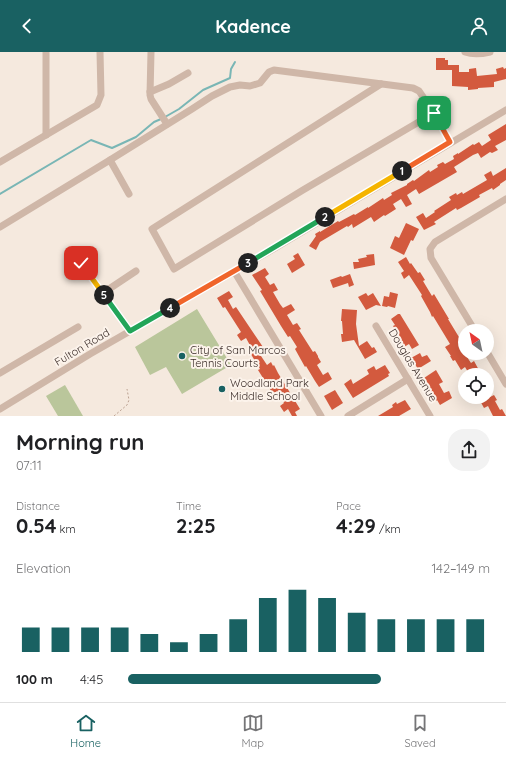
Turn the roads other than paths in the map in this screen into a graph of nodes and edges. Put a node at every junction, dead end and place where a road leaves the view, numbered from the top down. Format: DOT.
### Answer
graph roads {
  1 [pos="46,52"];
  2 [pos="100,52"];
  3 [pos="152,52"];
  4 [pos="465,52"];
  5 [pos="490,52"];
  6 [pos="188,73"];
  7 [pos="381,84"];
  8 [pos="150,92"];
  9 [pos="506,110"];
  10 [pos="434,113"];
  11 [pos="164,120"];
  12 [pos="46,135"];
  13 [pos="450,142"];
  14 [pos="110,160"];
  15 [pos="0,162"];
  16 [pos="129,194"];
  17 [pos="506,199"];
  18 [pos="0,226"];
  19 [pos="81,263"];
  20 [pos="136,271"];
  21 [pos="234,272"];
  22 [pos="102,293"];
  23 [pos="471,324"];
  24 [pos="376,326"];
  25 [pos="78,327"];
  26 [pos="130,331"];
  27 [pos="492,360"];
  28 [pos="0,373"];
  29 [pos="408,379"];
  30 [pos="506,384"];
  31 [pos="0,409"];
  32 [pos="321,416"];
  33 [pos="348,416"];
  34 [pos="430,416"];
  1 -- 12 [label="street"];
  2 -- 12 [label="street"];
  3 -- 8 [label="street"];
  4 -- 5 [label="street"];
  6 -- 8 [label="street"];
  7 -- 10 [label="street"];
  7 -- 10 [label="street"];
  7 -- 11 [label="street"];
  8 -- 11 [label="street"];
  9 -- 13 [label="street, Fulton Road"];
  10 -- 13 [label="street"];
  11 -- 14 [label="street"];
  12 -- 15 [label="street"];
  13 -- 21 [label="street, Fulton Road"];
  14 -- 16 [label="street"];
  14 -- 18 [label="street"];
  17 -- 23 [label="street"];
  19 -- 22 [label="street"];
  20 -- 22 [label="street"];
  21 -- 26 [label="street, Fulton Road"];
  21 -- 32 [label="street"];
  22 -- 26 [label="street"];
  24 -- 29 [label="street, Douglas Avenue"];
  25 -- 28 [label="street"];
  26 -- 31 [label="street, Fulton Road"];
  27 -- 30 [label="street"];
  29 -- 33 [label="street"];
  29 -- 34 [label="street, Douglas Avenue"];
}
